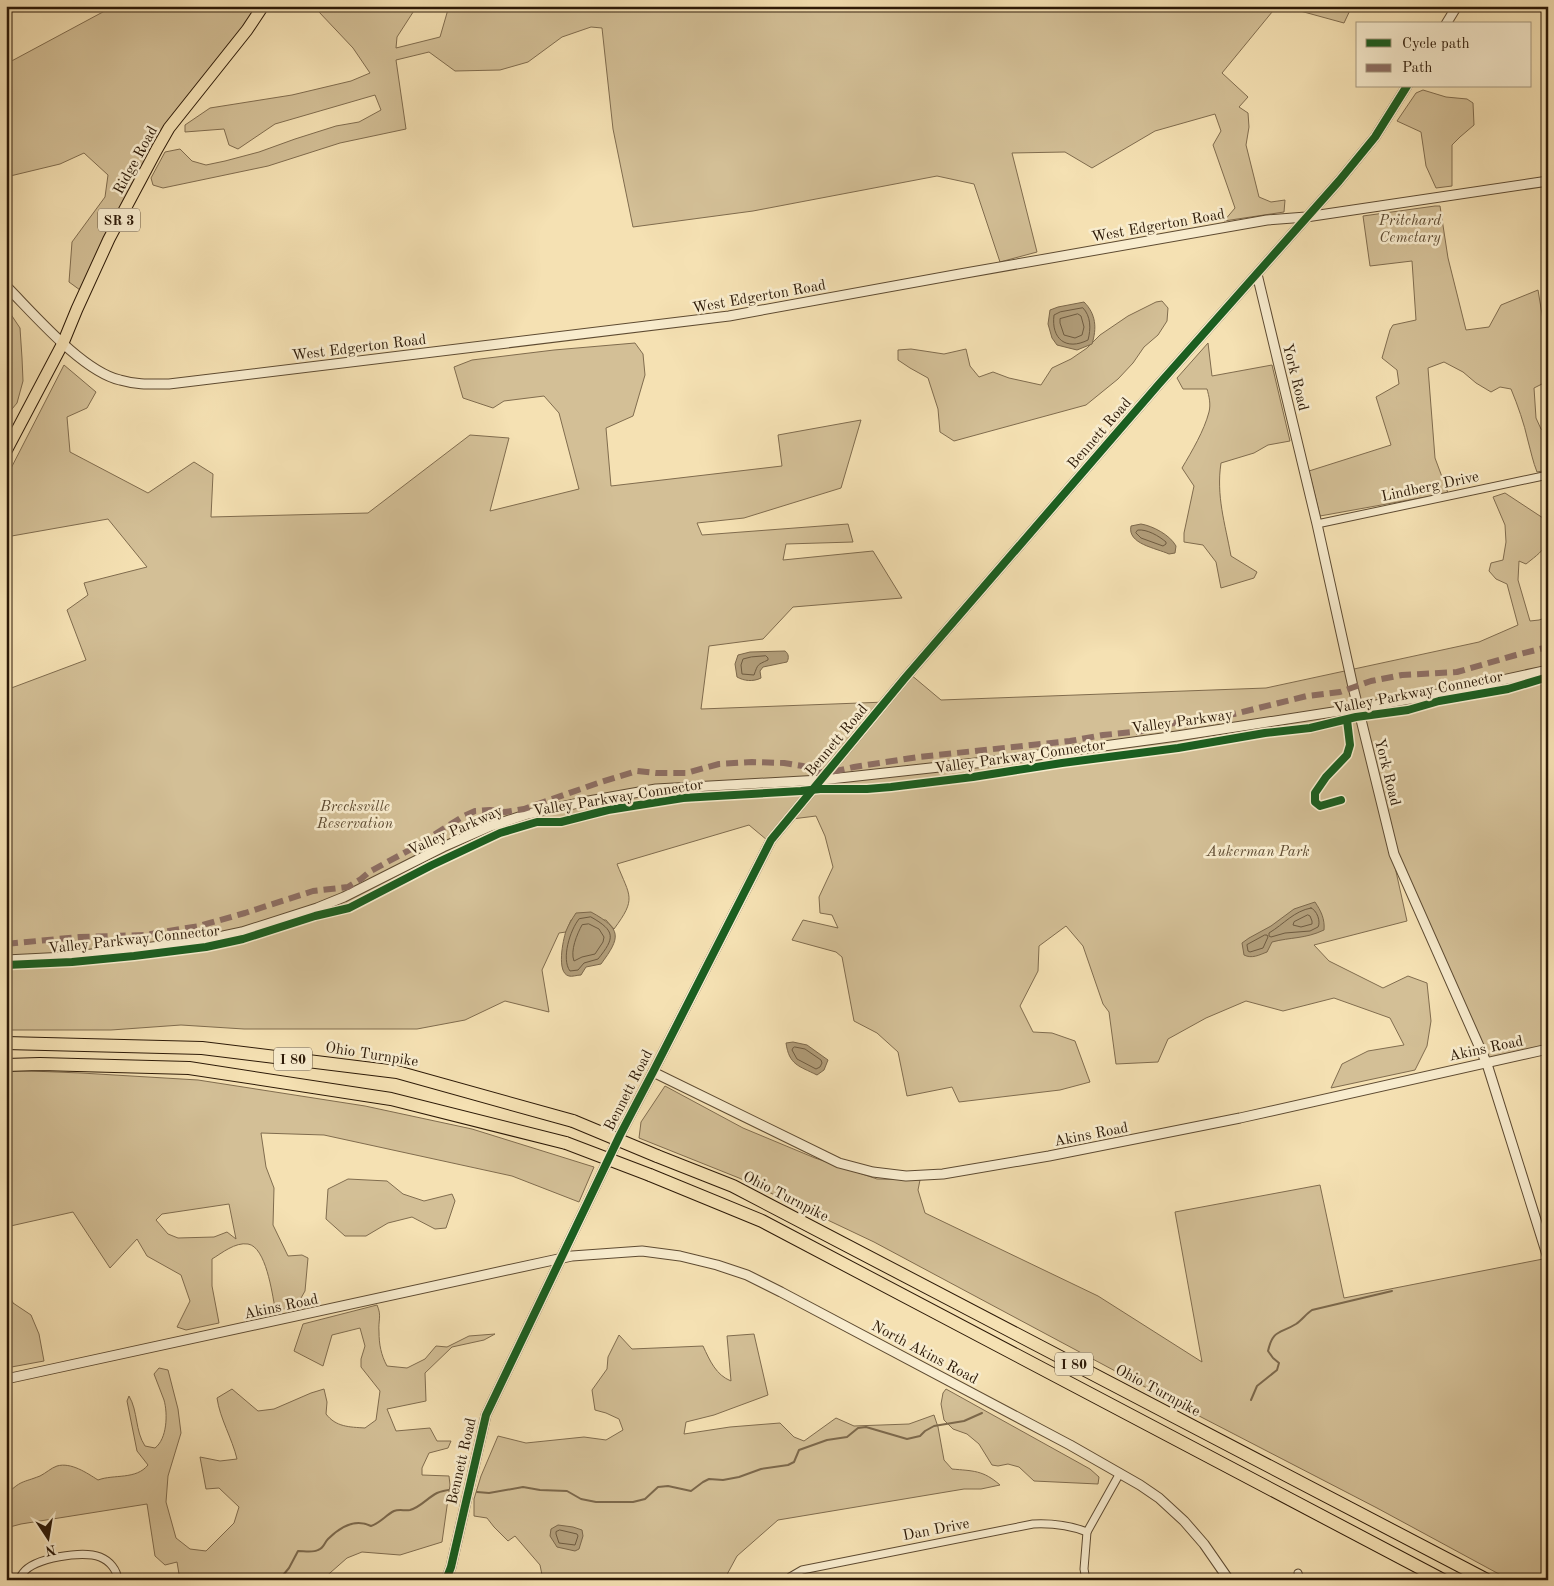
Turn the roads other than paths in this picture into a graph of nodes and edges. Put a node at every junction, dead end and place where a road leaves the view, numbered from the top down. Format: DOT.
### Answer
graph roads {
  1 [pos="262,6"];
  2 [pos="1457,6"];
  3 [pos="1447,22"];
  4 [pos="1406,88"];
  5 [pos="1548,182"];
  6 [pos="1306,217"];
  7 [pos="1258,274"];
  8 [pos="6,286"];
  9 [pos="64,343"];
  10 [pos="6,451"];
  11 [pos="1548,474"];
  12 [pos="1317,524"];
  13 [pos="1548,670"];
  14 [pos="1359,708"];
  15 [pos="821,780"];
  16 [pos="6,960"];
  17 [pos="6,1043"];
  18 [pos="1548,1049"];
  19 [pos="1487,1064"];
  20 [pos="6,1065"];
  21 [pos="653,1072"];
  22 [pos="1548,1258"];
  23 [pos="561,1260"];
  24 [pos="6,1379"];
  25 [pos="1120,1473"];
  26 [pos="1087,1532"];
  27 [pos="790,1578"];
  28 [pos="20,1580"];
  29 [pos="118,1580"];
  30 [pos="446,1580"];
  31 [pos="1086,1580"];
  32 [pos="1229,1580"];
  33 [pos="1443,1580"];
  34 [pos="1487,1580"];
  1 -- 9 [label="main road, Ridge Road / SR 3"];
  2 -- 3 [label="street"];
  4 -- 6 [label="street, Bennett Road"];
  5 -- 6 [label="street, West Edgerton Road"];
  6 -- 7 [label="street, Bennett Road"];
  6 -- 9 [label="street, West Edgerton Road"];
  7 -- 12 [label="street, York Road"];
  7 -- 15 [label="street, Bennett Road"];
  8 -- 9 [label="street, West Edgerton Road"];
  9 -- 10 [label="main road, Ridge Road / SR 3"];
  11 -- 12 [label="street, Lindberg Drive"];
  12 -- 14 [label="street, York Road"];
  13 -- 14 [label="street, Valley Parkway"];
  14 -- 15 [label="street, Valley Parkway"];
  14 -- 19 [label="street, York Road"];
  15 -- 16 [label="street, Valley Parkway"];
  15 -- 21 [label="street, Bennett Road"];
  17 -- 34 [label="highway, Ohio Turnpike / I 80, bridge"];
  18 -- 19 [label="street, Akins Road"];
  19 -- 21 [label="street, Akins Road"];
  19 -- 22 [label="street, York Road"];
  20 -- 33 [label="highway, I 80, bridge"];
  21 -- 23 [label="street, Bennett Road"];
  23 -- 24 [label="street, Akins Road"];
  23 -- 25 [label="street, North Akins Road"];
  23 -- 30 [label="street, Bennett Road"];
  25 -- 26 [label="street"];
  25 -- 32 [label="street, North Akins Road"];
  26 -- 27 [label="street, Dan Drive"];
  26 -- 31 [label="street"];
  28 -- 29 [label="street"];
}
